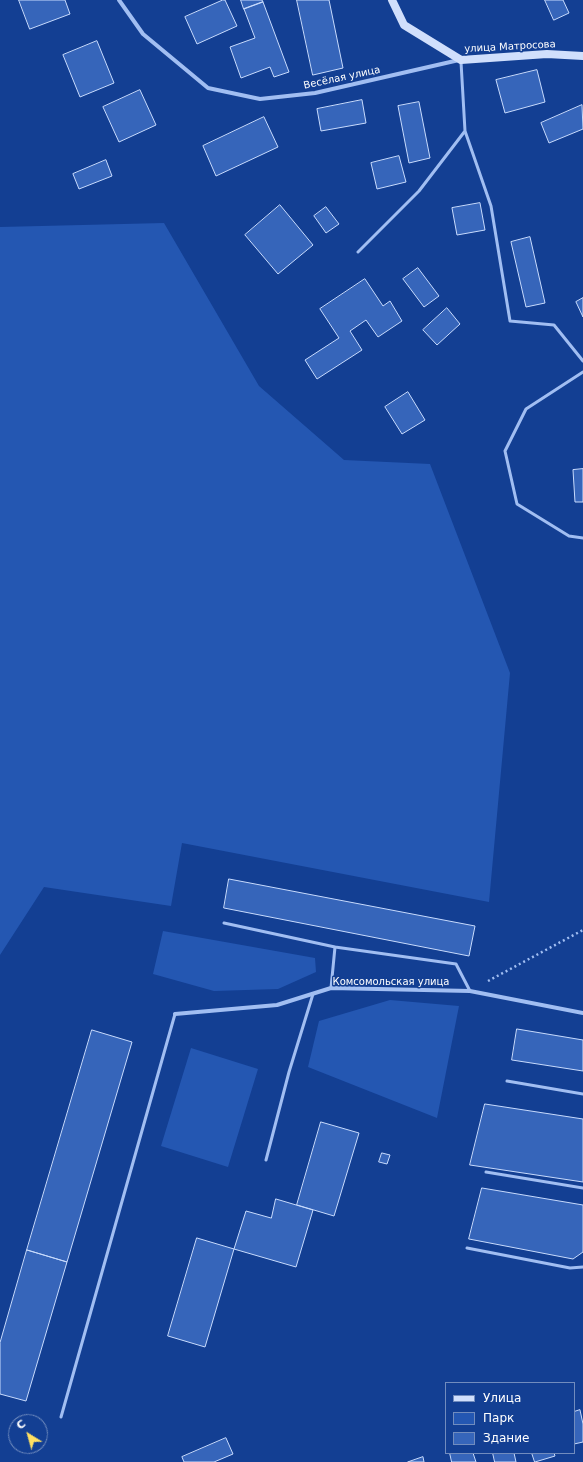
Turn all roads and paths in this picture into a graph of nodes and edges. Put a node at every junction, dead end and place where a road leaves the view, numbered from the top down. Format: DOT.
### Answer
graph roads {
  1 [pos="119,0"];
  2 [pos="392,0"];
  3 [pos="583,56"];
  4 [pos="461,60"];
  5 [pos="465,131"];
  6 [pos="358,252"];
  7 [pos="583,360"];
  8 [pos="583,372"];
  9 [pos="583,538"];
  10 [pos="224,923"];
  11 [pos="583,930"];
  12 [pos="335,947"];
  13 [pos="331,988"];
  14 [pos="470,990"];
  15 [pos="313,994"];
  16 [pos="583,1013"];
  17 [pos="175,1014"];
  18 [pos="507,1081"];
  19 [pos="583,1094"];
  20 [pos="266,1160"];
  21 [pos="486,1172"];
  22 [pos="583,1188"];
  23 [pos="467,1248"];
  24 [pos="583,1268"];
  25 [pos="61,1417"];
  1 -- 4 [label="street, Весёлая улица"];
  2 -- 4 [label="street, улица Матросова"];
  3 -- 4 [label="street, улица Матросова"];
  4 -- 5 [label="lane"];
  5 -- 6 [label="lane"];
  5 -- 7 [label="lane"];
  8 -- 9 [label="lane"];
  10 -- 12 [label="lane"];
  11 -- 14 [label="path"];
  12 -- 13 [label="lane"];
  12 -- 14 [label="lane"];
  13 -- 14 [label="street, Комсомольская улица"];
  13 -- 15 [label="street, Комсомольская улица"];
  14 -- 16 [label="street, Комсомольская улица"];
  15 -- 17 [label="street, Комсомольская улица"];
  15 -- 20 [label="lane"];
  17 -- 25 [label="lane"];
  18 -- 19 [label="lane"];
  21 -- 22 [label="lane"];
  23 -- 24 [label="lane"];
}
